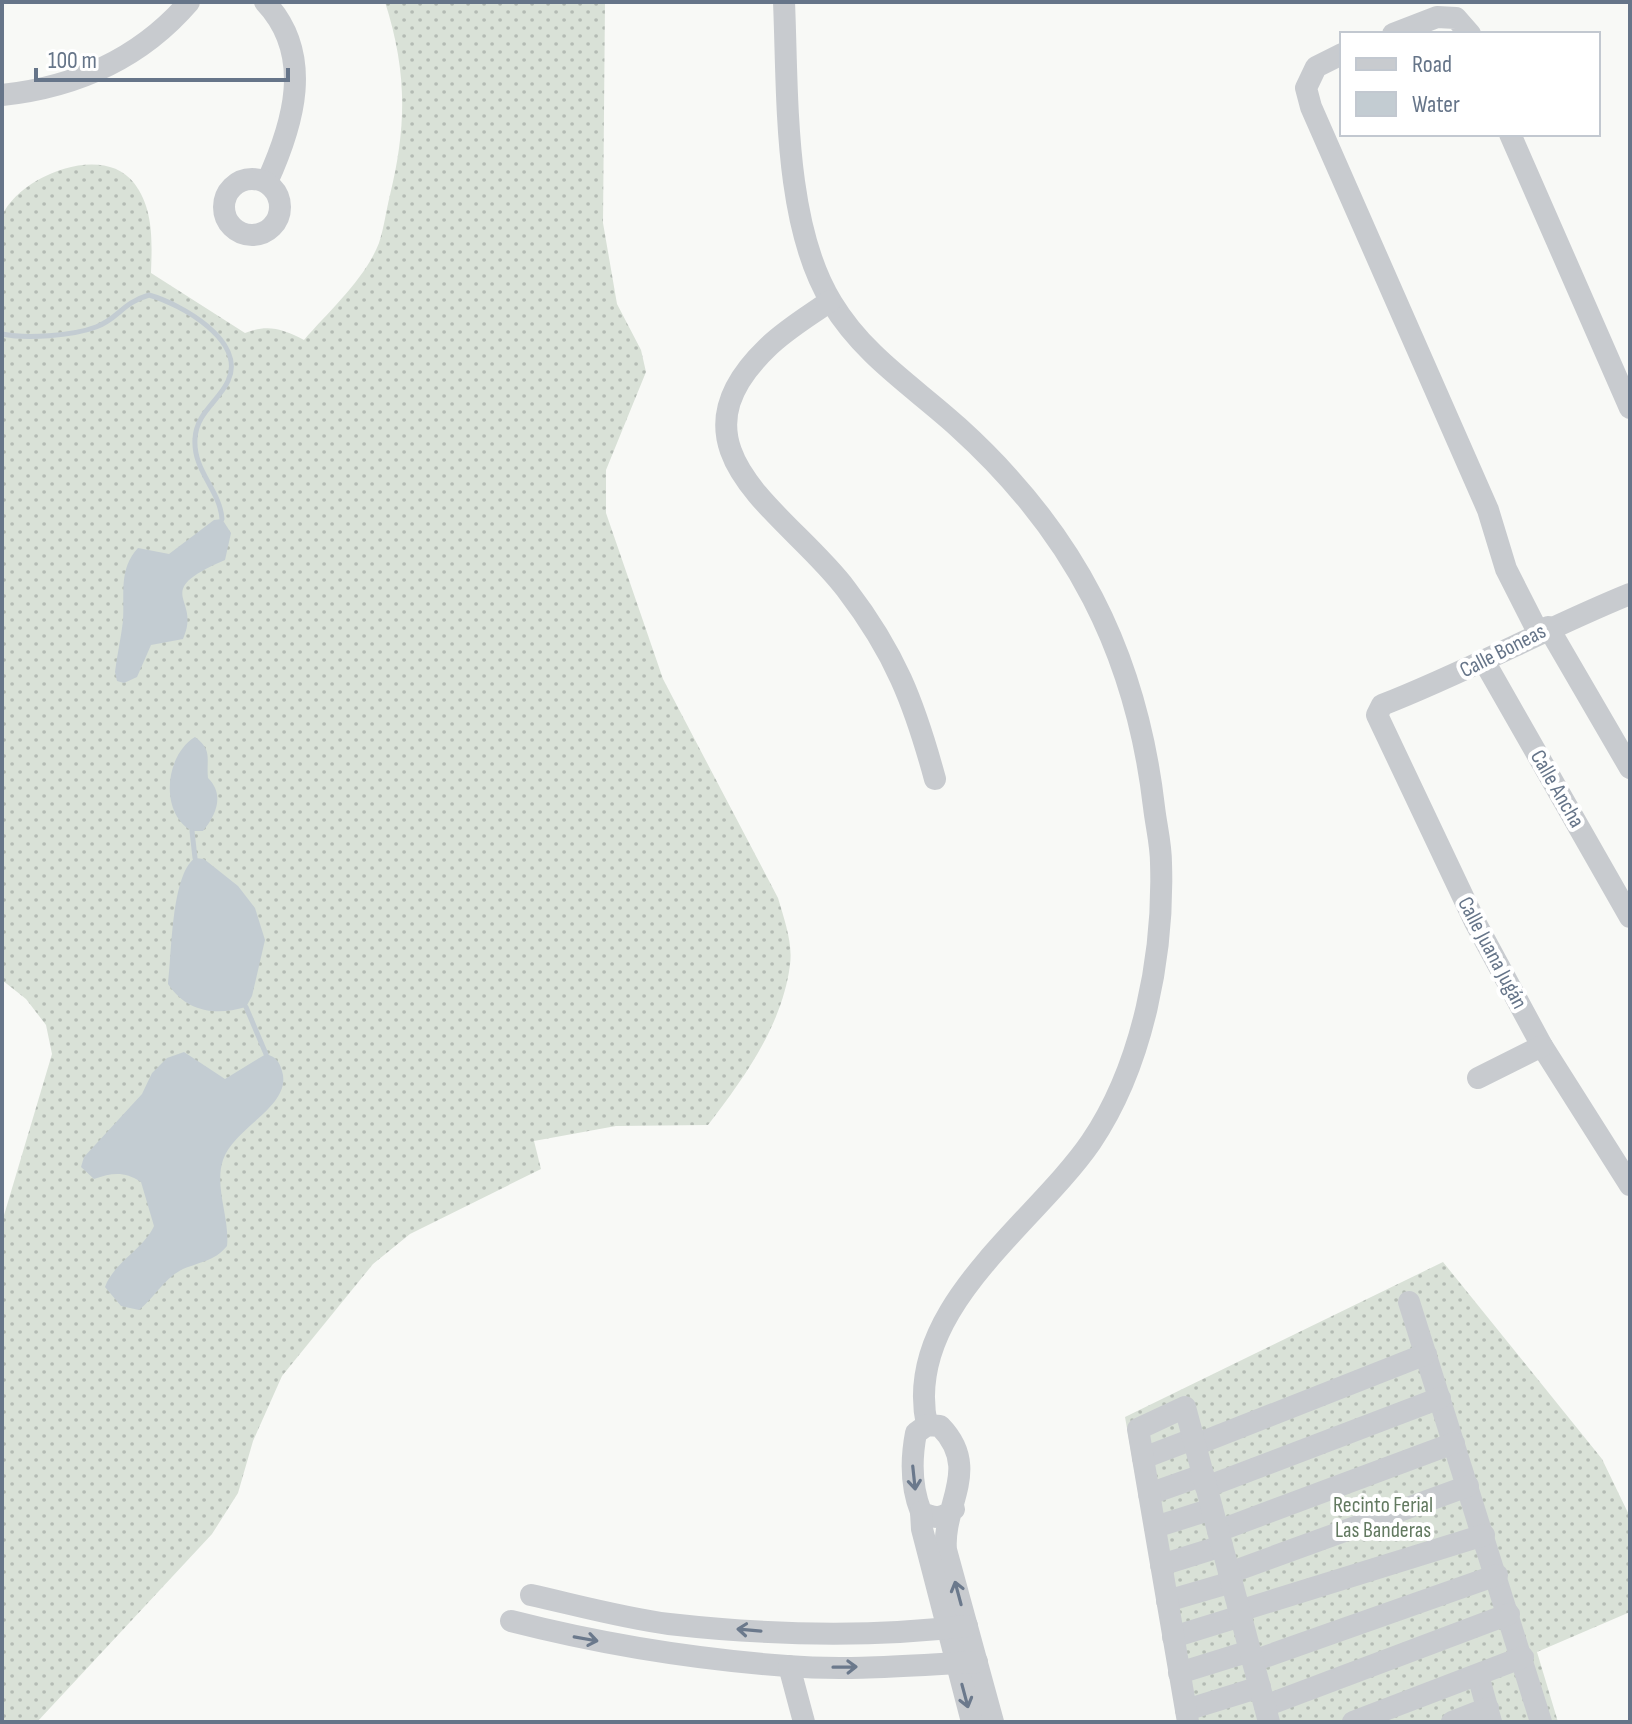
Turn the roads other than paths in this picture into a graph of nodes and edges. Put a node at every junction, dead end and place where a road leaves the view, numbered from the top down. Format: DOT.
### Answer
graph roads {
  1 [pos="189,2"];
  2 [pos="265,2"];
  3 [pos="784,2"];
  4 [pos="1398,32"];
  5 [pos="1468,32"];
  6 [pos="1340,55"];
  7 [pos="2,95"];
  8 [pos="1511,136"];
  9 [pos="267,182"];
  10 [pos="830,301"];
  11 [pos="1630,408"];
  12 [pos="1630,594"];
  13 [pos="1543,630"];
  14 [pos="1484,661"];
  15 [pos="1378,709"];
  16 [pos="1630,768"];
  17 [pos="935,779"];
  18 [pos="1630,917"];
  19 [pos="1542,1046"];
  20 [pos="1478,1078"];
  21 [pos="1622,1152"];
  22 [pos="1630,1185"];
  23 [pos="1409,1302"];
  24 [pos="1426,1354"];
  25 [pos="1440,1398"];
  26 [pos="927,1425"];
  27 [pos="1194,1442"];
  28 [pos="1454,1443"];
  29 [pos="1143,1458"];
  30 [pos="1205,1481"];
  31 [pos="1468,1486"];
  32 [pos="1149,1494"];
  33 [pos="954,1509"];
  34 [pos="1212,1509"];
  35 [pos="921,1512"];
  36 [pos="1155,1527"];
  37 [pos="1484,1535"];
  38 [pos="1220,1539"];
  39 [pos="1161,1565"];
  40 [pos="1497,1575"];
  41 [pos="1230,1577"];
  42 [pos="531,1595"];
  43 [pos="1167,1601"];
  44 [pos="1240,1613"];
  45 [pos="1509,1614"];
  46 [pos="511,1621"];
  47 [pos="666,1623"];
  48 [pos="957,1627"];
  49 [pos="1173,1637"];
  50 [pos="660,1652"];
  51 [pos="1252,1656"];
  52 [pos="1523,1657"];
  53 [pos="967,1663"];
  54 [pos="789,1666"];
  55 [pos="1179,1673"];
  56 [pos="1478,1675"];
  57 [pos="1435,1691"];
  58 [pos="1266,1712"];
  59 [pos="1394,1715"];
  60 [pos="1490,1715"];
  61 [pos="1187,1716"];
  62 [pos="804,1722"];
  63 [pos="972,1722"];
  64 [pos="993,1722"];
  65 [pos="1353,1722"];
  66 [pos="1445,1722"];
  67 [pos="1452,1722"];
  68 [pos="1541,1722"];
  1 -- 7 [label="street"];
  2 -- 9 [label="street"];
  3 -- 10 [label="street"];
  4 -- 5 [label="street"];
  6 -- 13 [label="street"];
  8 -- 11 [label="street"];
  10 -- 17 [label="street"];
  10 -- 26 [label="street"];
  12 -- 13 [label="street, Calle Boneas"];
  13 -- 14 [label="street, Calle Boneas"];
  13 -- 16 [label="street"];
  14 -- 15 [label="street, Calle Boneas"];
  14 -- 18 [label="street, Calle Ancha"];
  15 -- 19 [label="street, Calle Juana Jugán"];
  19 -- 20 [label="street"];
  19 -- 21 [label="street, Calle Juana Jugán"];
  21 -- 22 [label="street, Calle Juana Jugán"];
  23 -- 24 [label="street"];
  24 -- 25 [label="street"];
  24 -- 27 [label="street"];
  25 -- 28 [label="street"];
  25 -- 30 [label="street"];
  26 -- 33 [label="street"];
  26 -- 35 [label="street, one-way"];
  27 -- 29 [label="street"];
  27 -- 29 [label="street"];
  27 -- 30 [label="street"];
  28 -- 31 [label="street"];
  28 -- 38 [label="street"];
  29 -- 32 [label="street"];
  30 -- 32 [label="street"];
  30 -- 34 [label="street"];
  31 -- 37 [label="street"];
  31 -- 41 [label="street"];
  32 -- 36 [label="street"];
  33 -- 35 [label="street"];
  48 -- 33 [label="street, one-way"];
  34 -- 36 [label="street"];
  34 -- 38 [label="street"];
  35 -- 48 [label="street"];
  36 -- 39 [label="street"];
  37 -- 40 [label="street"];
  37 -- 44 [label="street"];
  38 -- 39 [label="street"];
  38 -- 41 [label="street"];
  39 -- 43 [label="street"];
  40 -- 45 [label="street"];
  40 -- 51 [label="street"];
  41 -- 43 [label="street"];
  41 -- 44 [label="street"];
  42 -- 47 [label="street"];
  43 -- 49 [label="street"];
  44 -- 49 [label="street"];
  44 -- 51 [label="street"];
  45 -- 52 [label="street"];
  45 -- 58 [label="street"];
  46 -- 50 [label="street, one-way"];
  48 -- 47 [label="street, one-way"];
  47 -- 50 [label="street"];
  48 -- 53 [label="street"];
  49 -- 55 [label="street"];
  50 -- 54 [label="street"];
  51 -- 55 [label="street"];
  51 -- 58 [label="street"];
  52 -- 56 [label="street"];
  52 -- 68 [label="street"];
  54 -- 53 [label="street, one-way"];
  53 -- 63 [label="street, one-way"];
  53 -- 64 [label="street"];
  54 -- 62 [label="street"];
  55 -- 61 [label="street"];
  56 -- 57 [label="street"];
  56 -- 60 [label="street"];
  57 -- 59 [label="street"];
  57 -- 66 [label="street"];
  58 -- 61 [label="street"];
  59 -- 65 [label="street"];
  60 -- 67 [label="street"];
}
